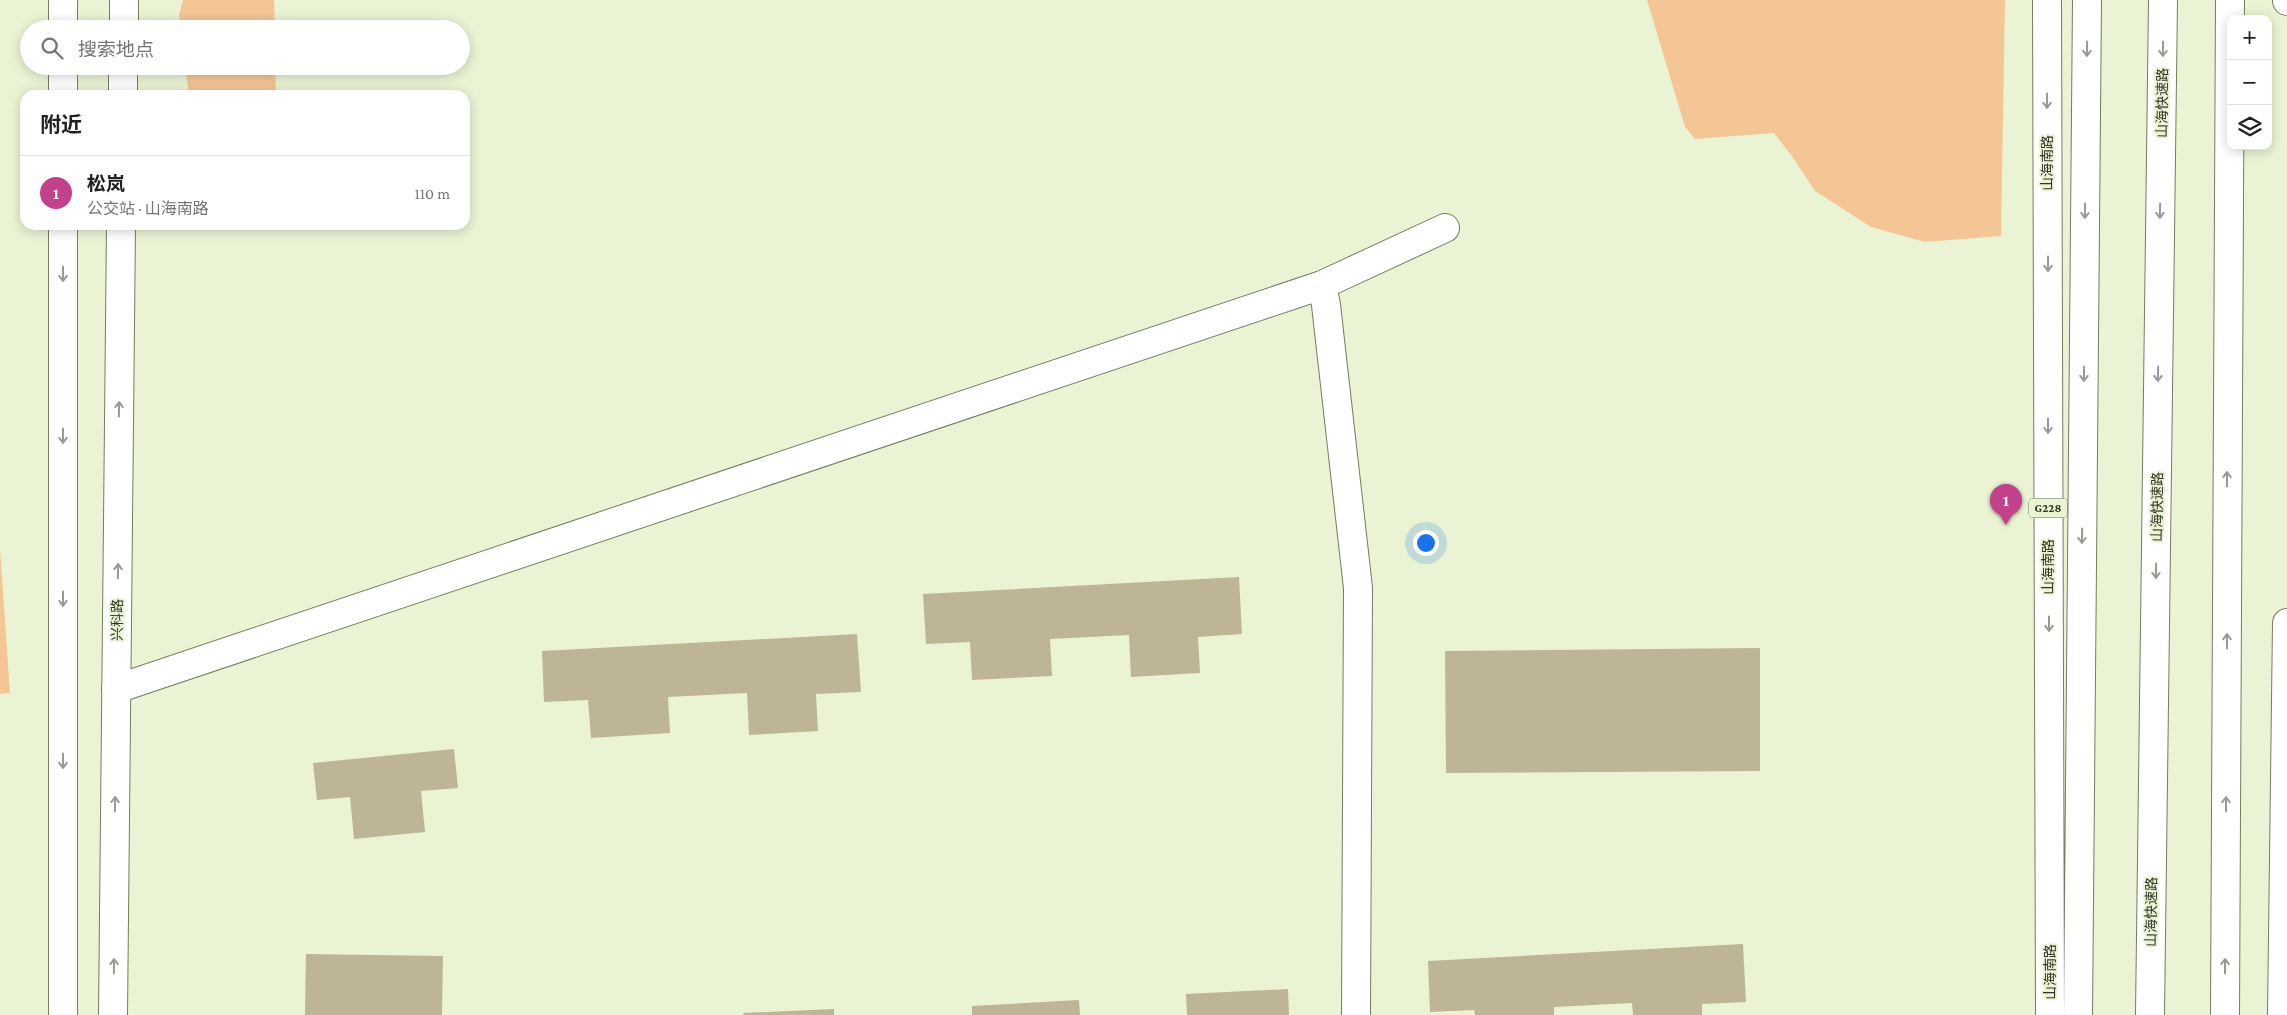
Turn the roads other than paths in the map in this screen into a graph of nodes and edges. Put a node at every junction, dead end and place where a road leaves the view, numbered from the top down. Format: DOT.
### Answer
graph roads {
  1 [pos="63,0"];
  2 [pos="124,0"];
  3 [pos="2047,0"];
  4 [pos="2087,0"];
  5 [pos="2163,0"];
  6 [pos="2230,0"];
  7 [pos="63,20"];
  8 [pos="124,20"];
  9 [pos="63,75"];
  10 [pos="123,75"];
  11 [pos="63,90"];
  12 [pos="123,90"];
  13 [pos="1445,228"];
  14 [pos="63,230"];
  15 [pos="121,230"];
  16 [pos="1322,285"];
  17 [pos="2287,623"];
  18 [pos="116,689"];
  19 [pos="63,1015"];
  20 [pos="113,1015"];
  21 [pos="1356,1015"];
  22 [pos="2050,1015"];
  23 [pos="2078,1015"];
  24 [pos="2150,1015"];
  25 [pos="2225,1015"];
  26 [pos="2282,1015"];
  1 -- 7 [label="main road"];
  2 -- 8 [label="main road"];
  3 -- 22 [label="main road, 山海南路 / G228, one-way"];
  4 -- 23 [label="main road, one-way"];
  5 -- 24 [label="main road, 山海快速路, one-way"];
  25 -- 6 [label="main road, one-way"];
  9 -- 11 [label="main road"];
  10 -- 12 [label="main road"];
  13 -- 16 [label="main road"];
  14 -- 19 [label="main road, one-way"];
  18 -- 15 [label="main road, 兴科路, one-way"];
  16 -- 18 [label="main road"];
  16 -- 21 [label="main road"];
  17 -- 26 [label="main road"];
  20 -- 18 [label="main road, 兴科路, one-way"];
}
